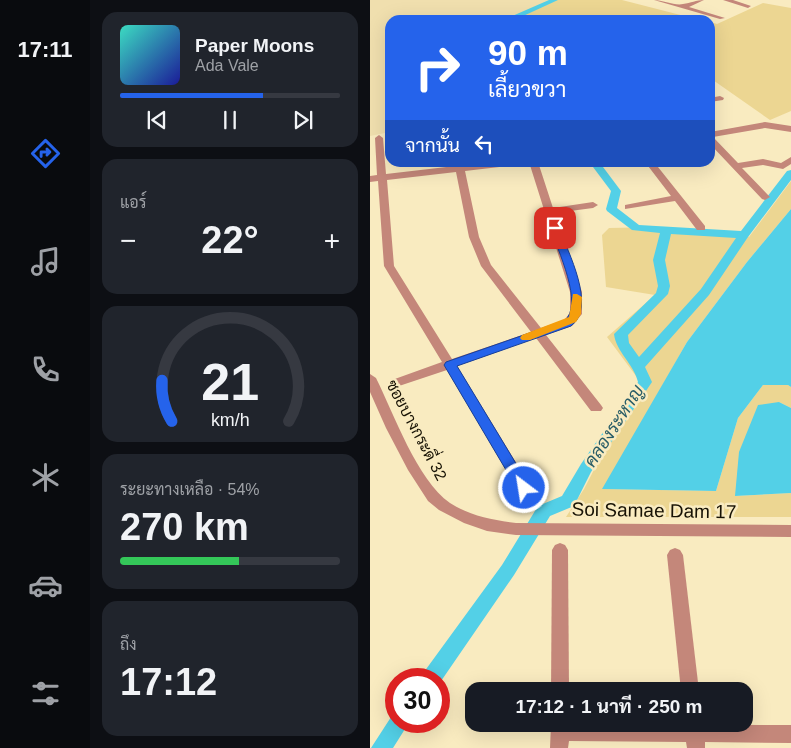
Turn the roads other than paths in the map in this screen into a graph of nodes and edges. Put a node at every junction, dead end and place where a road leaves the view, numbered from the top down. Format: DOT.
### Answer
graph roads {
  1 [pos="656,0"];
  2 [pos="701,0"];
  3 [pos="726,0"];
  4 [pos="748,6"];
  5 [pos="682,7"];
  6 [pos="711,15"];
  7 [pos="715,16"];
  8 [pos="722,18"];
  9 [pos="720,98"];
  10 [pos="715,99"];
  11 [pos="791,129"];
  12 [pos="715,134"];
  13 [pos="379,138"];
  14 [pos="715,145"];
  15 [pos="791,160"];
  16 [pos="736,166"];
  17 [pos="453,167"];
  18 [pos="460,167"];
  19 [pos="534,167"];
  20 [pos="653,167"];
  21 [pos="376,178"];
  22 [pos="764,197"];
  23 [pos="677,198"];
  24 [pos="592,205"];
  25 [pos="628,207"];
  26 [pos="549,212"];
  27 [pos="701,228"];
  28 [pos="540,332"];
  29 [pos="450,365"];
  30 [pos="370,378"];
  31 [pos="396,383"];
  32 [pos="596,408"];
  33 [pos="524,488"];
  34 [pos="516,529"];
  35 [pos="791,532"];
  36 [pos="560,550"];
  37 [pos="675,555"];
  38 [pos="560,682"];
  39 [pos="689,682"];
  40 [pos="791,734"];
  41 [pos="560,735"];
  42 [pos="695,735"];
  1 -- 5 [label="street"];
  2 -- 5 [label="street"];
  3 -- 4 [label="street"];
  5 -- 6 [label="street"];
  7 -- 8 [label="street"];
  9 -- 10 [label="street"];
  11 -- 12 [label="street"];
  13 -- 21 [label="street"];
  14 -- 16 [label="street"];
  15 -- 16 [label="street"];
  16 -- 22 [label="street"];
  17 -- 21 [label="street"];
  18 -- 28 [label="street"];
  19 -- 26 [label="street"];
  20 -- 23 [label="street"];
  21 -- 29 [label="street"];
  23 -- 25 [label="street"];
  23 -- 27 [label="street"];
  24 -- 26 [label="street"];
  26 -- 28 [label="street"];
  28 -- 29 [label="street"];
  28 -- 32 [label="street"];
  29 -- 31 [label="street"];
  29 -- 33 [label="street"];
  30 -- 34 [label="street, ซอยบางกระดี่ 32"];
  34 -- 35 [label="street, Soi Samae Dam 17"];
  36 -- 38 [label="street"];
  37 -- 39 [label="street"];
  40 -- 42 [label="street"];
  41 -- 42 [label="street"];
}
